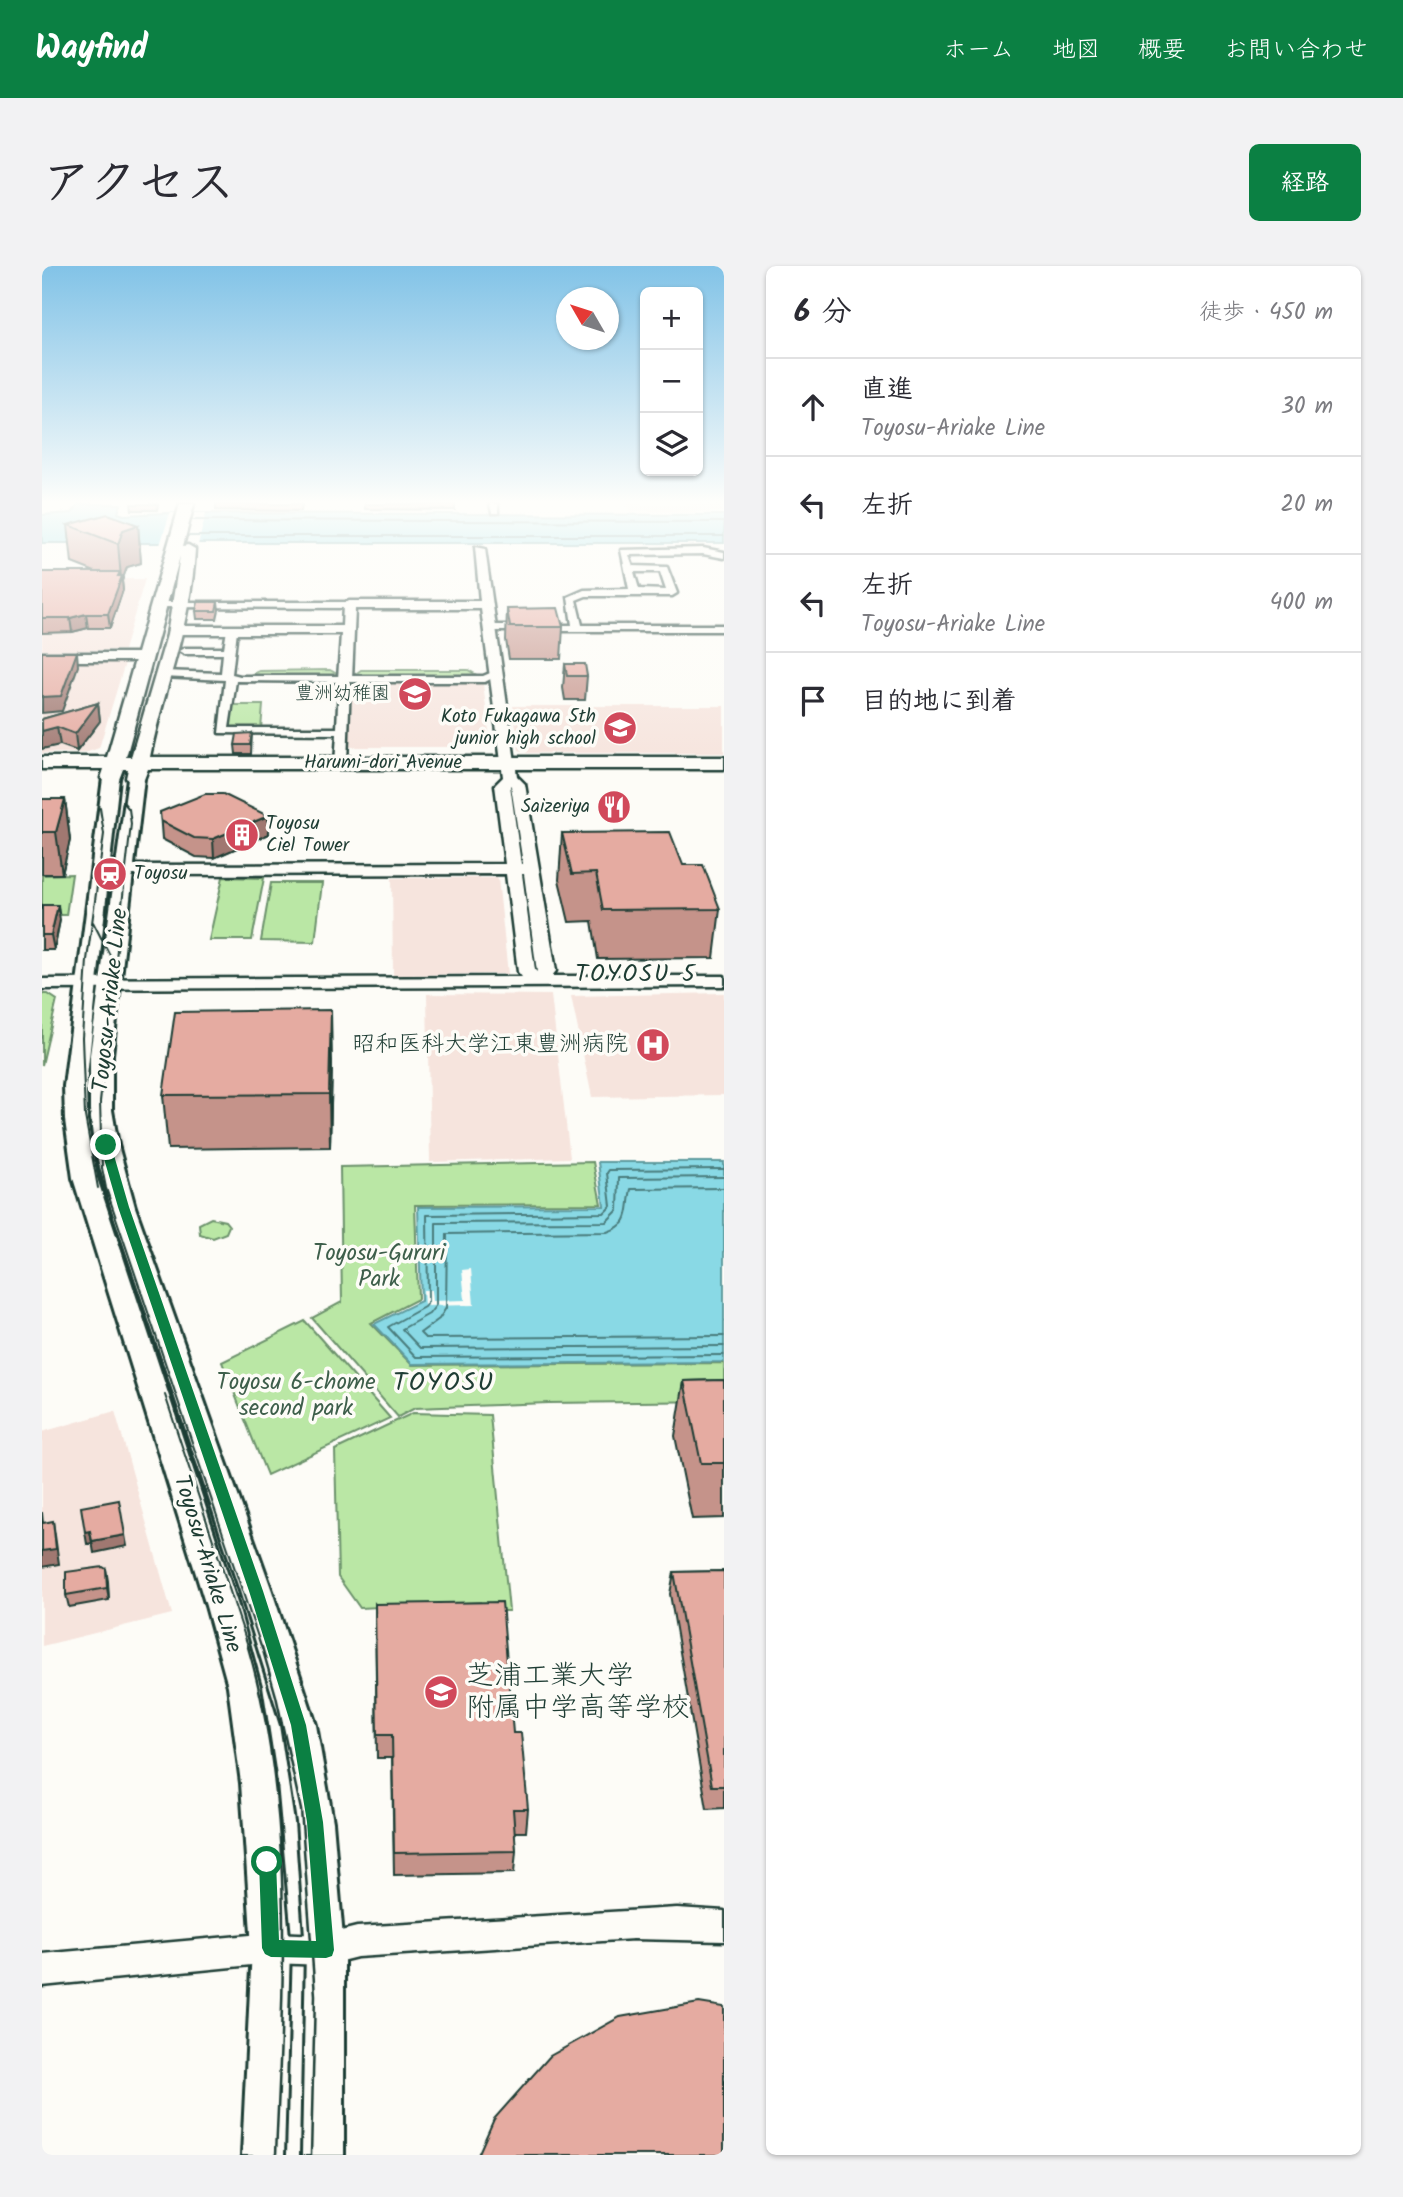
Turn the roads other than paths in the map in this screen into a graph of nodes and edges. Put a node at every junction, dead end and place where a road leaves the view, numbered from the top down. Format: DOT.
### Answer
graph roads {
  1 [pos="163,592"];
  2 [pos="183,592"];
  3 [pos="484,592"];
  4 [pos="627,592"];
  5 [pos="641,592"];
  6 [pos="672,592"];
  7 [pos="158,604"];
  8 [pos="180,604"];
  9 [pos="349,605"];
  10 [pos="486,605"];
  11 [pos="489,628"];
  12 [pos="578,628"];
  13 [pos="724,628"];
  14 [pos="174,630"];
  15 [pos="233,630"];
  16 [pos="347,630"];
  17 [pos="184,651"];
  18 [pos="229,651"];
  19 [pos="144,656"];
  20 [pos="42,657"];
  21 [pos="227,673"];
  22 [pos="138,674"];
  23 [pos="163,674"];
  24 [pos="345,674"];
  25 [pos="495,674"];
  26 [pos="343,731"];
  27 [pos="42,763"];
  28 [pos="341,763"];
  29 [pos="724,763"];
  30 [pos="509,770"];
  31 [pos="637,770"];
  32 [pos="112,771"];
  33 [pos="137,771"];
  34 [pos="724,778"];
  35 [pos="42,779"];
  36 [pos="511,869"];
  37 [pos="530,869"];
  38 [pos="125,870"];
  39 [pos="724,981"];
  40 [pos="538,982"];
  41 [pos="42,984"];
  42 [pos="99,984"];
  43 [pos="724,1926"];
  44 [pos="271,1948"];
  45 [pos="326,1950"];
  46 [pos="42,1970"];
  47 [pos="263,2155"];
  48 [pos="323,2155"];
  1 -- 7 [label="main road"];
  2 -- 8 [label="main road"];
  3 -- 10 [label="street"];
  4 -- 12 [label="street"];
  5 -- 6 [label="street"];
  7 -- 8 [label="street"];
  7 -- 19 [label="main road"];
  8 -- 9 [label="street"];
  8 -- 14 [label="main road"];
  9 -- 10 [label="street"];
  9 -- 16 [label="street"];
  10 -- 11 [label="street"];
  11 -- 12 [label="street"];
  11 -- 25 [label="street"];
  12 -- 13 [label="street"];
  14 -- 15 [label="street"];
  14 -- 23 [label="main road"];
  15 -- 16 [label="street"];
  15 -- 18 [label="street"];
  16 -- 24 [label="street"];
  17 -- 18 [label="street"];
  18 -- 21 [label="street"];
  19 -- 20 [label="street"];
  19 -- 22 [label="main road"];
  21 -- 23 [label="street"];
  21 -- 24 [label="street"];
  21 -- 26 [label="street"];
  22 -- 23 [label="street"];
  22 -- 32 [label="main road"];
  23 -- 33 [label="main road"];
  24 -- 25 [label="street"];
  24 -- 26 [label="street"];
  25 -- 30 [label="street"];
  26 -- 28 [label="street"];
  27 -- 32 [label="main road, Harumi-dori Avenue"];
  28 -- 30 [label="main road, Harumi-dori Avenue"];
  28 -- 33 [label="main road, Harumi-dori Avenue"];
  29 -- 31 [label="main road, Harumi-dori Avenue"];
  30 -- 31 [label="main road, Harumi-dori Avenue"];
  30 -- 33 [label="main road, Harumi-dori Avenue"];
  30 -- 36 [label="street"];
  30 -- 37 [label="street"];
  31 -- 34 [label="main road, Harumi-dori Avenue"];
  32 -- 33 [label="main road, Harumi-dori Avenue"];
  32 -- 35 [label="main road, Harumi-dori Avenue"];
  32 -- 42 [label="main road, Toyosu-Ariake Line"];
  33 -- 38 [label="main road, Toyosu-Ariake Line"];
  36 -- 37 [label="street"];
  36 -- 38 [label="street"];
  36 -- 40 [label="street"];
  37 -- 40 [label="street"];
  38 -- 42 [label="main road, Toyosu-Ariake Line"];
  39 -- 40 [label="street"];
  40 -- 42 [label="street"];
  41 -- 42 [label="street"];
  42 -- 44 [label="main road, Toyosu-Ariake Line"];
  42 -- 45 [label="main road, Toyosu-Ariake Line"];
  43 -- 45 [label="street"];
  44 -- 45 [label="street"];
  44 -- 46 [label="street"];
  44 -- 47 [label="main road, Toyosu-Ariake Line"];
  45 -- 48 [label="main road, Toyosu-Ariake Line"];
}
